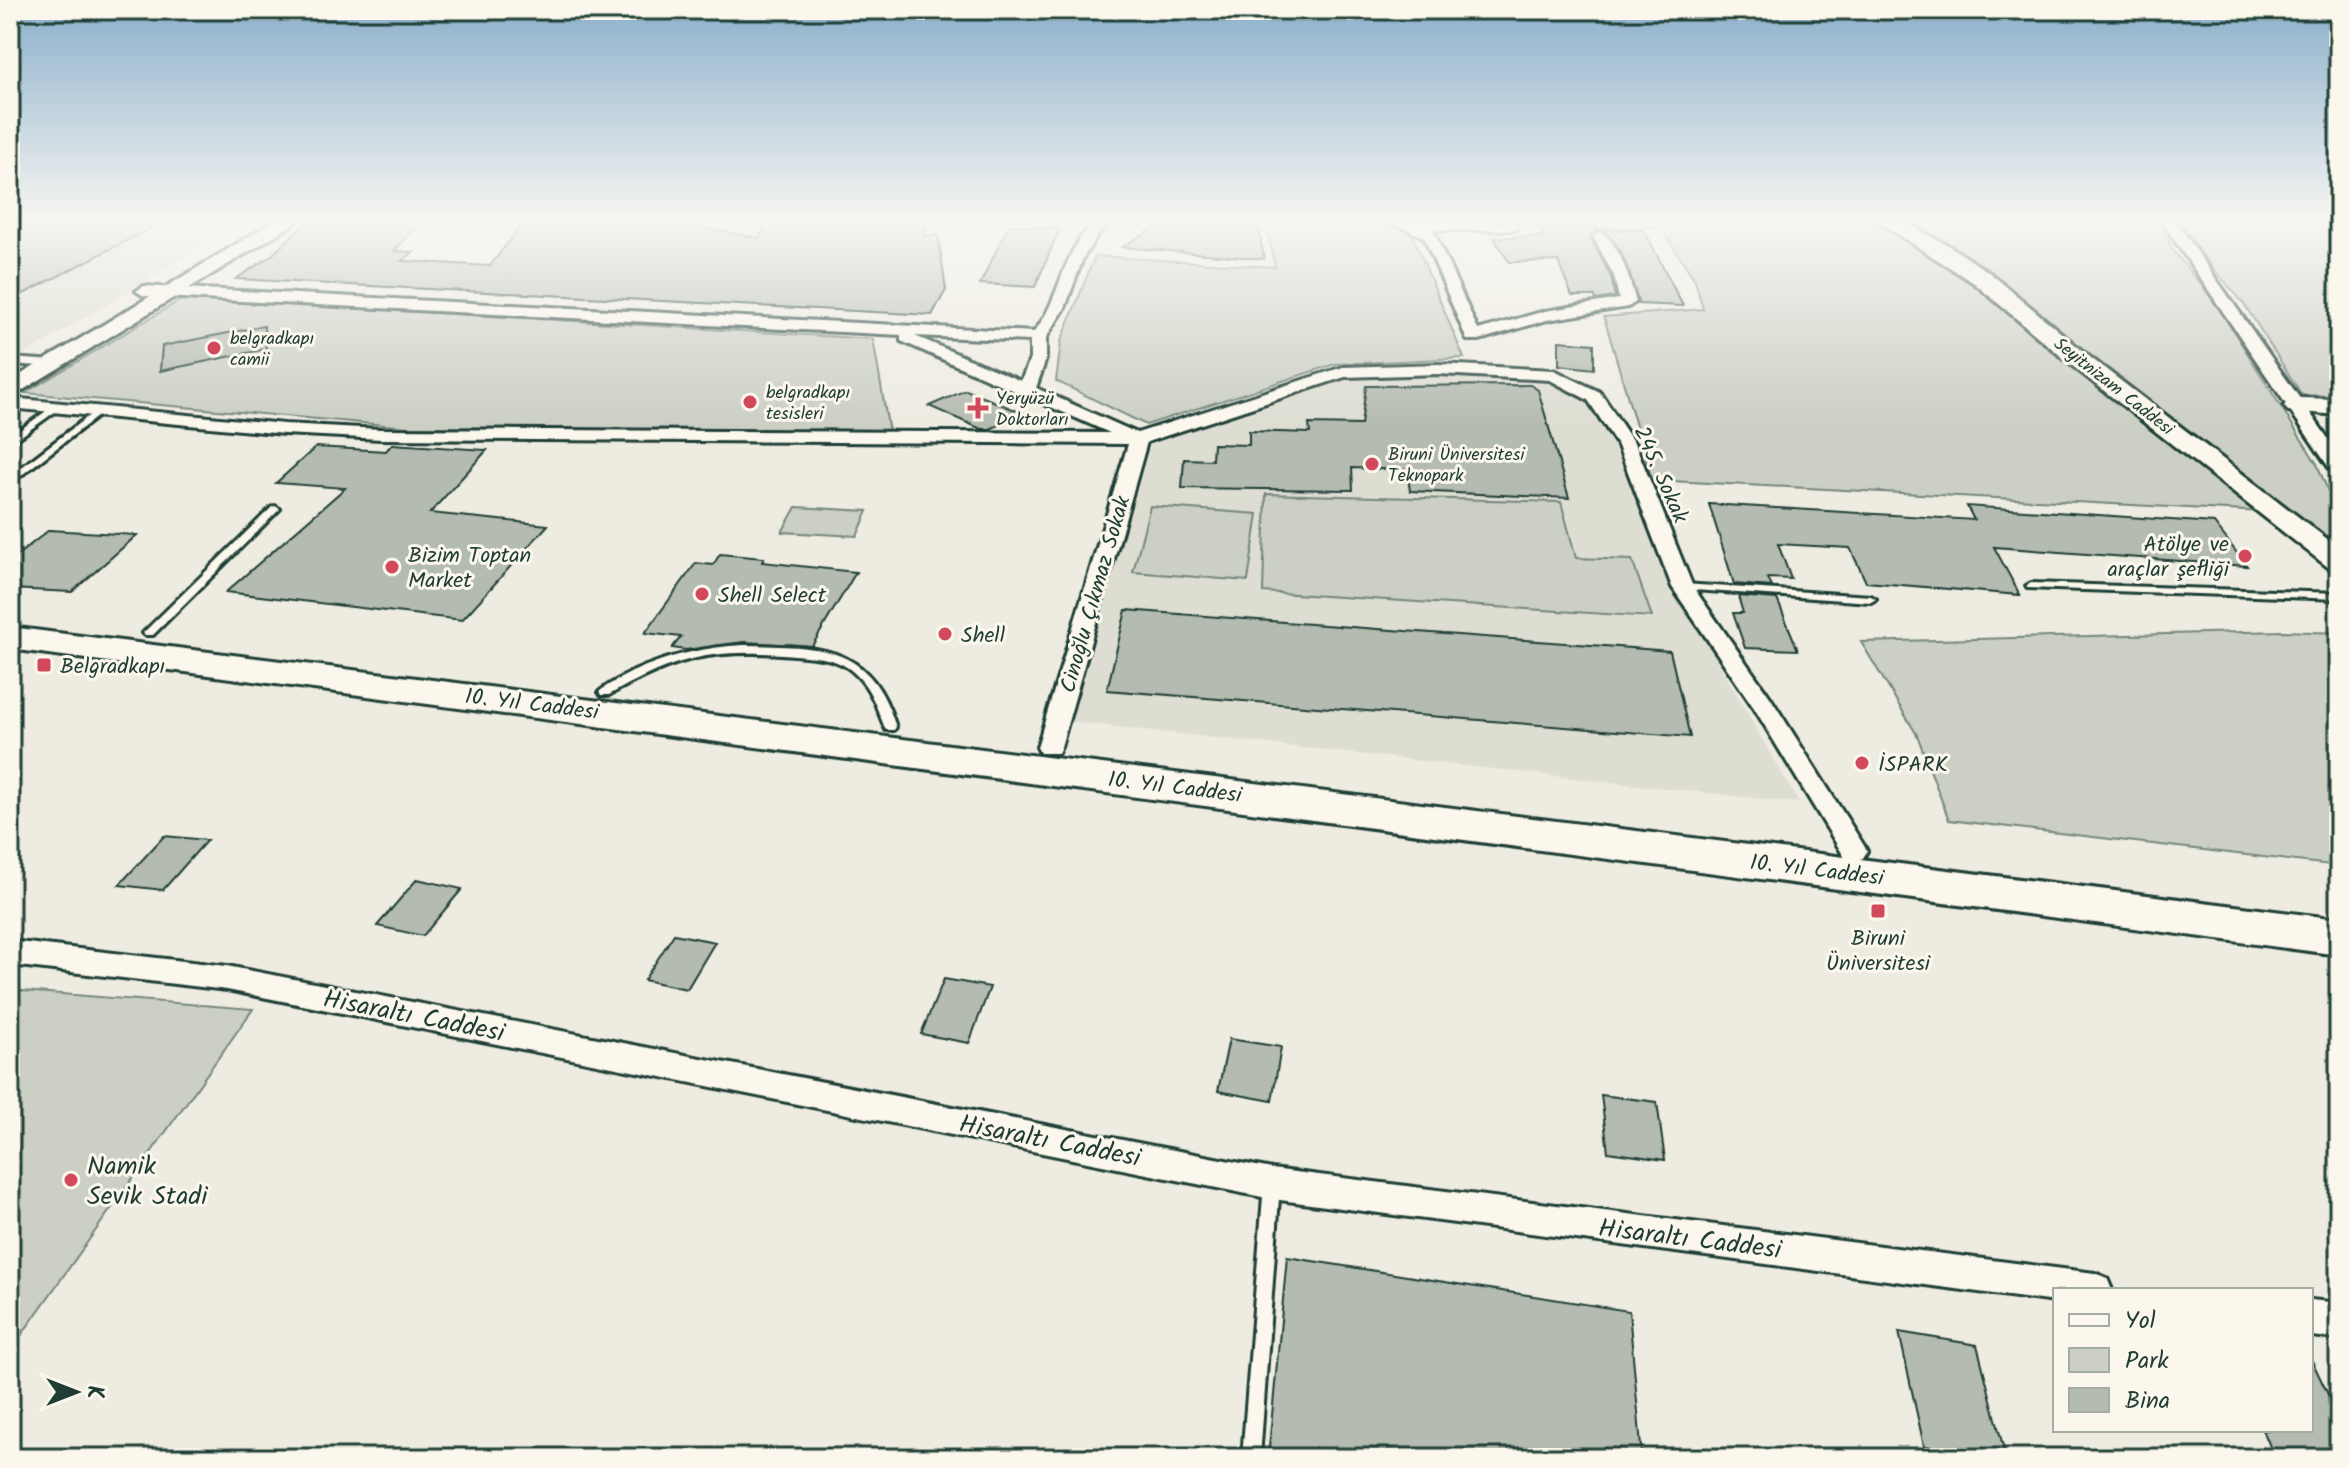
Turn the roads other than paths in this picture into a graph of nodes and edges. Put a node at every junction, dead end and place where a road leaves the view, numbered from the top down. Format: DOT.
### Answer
graph roads {
  1 [pos="150,288"];
  2 [pos="179,288"];
  3 [pos="1064,288"];
  4 [pos="1452,288"];
  5 [pos="1625,288"];
  6 [pos="1993,288"];
  7 [pos="2215,288"];
  8 [pos="144,291"];
  9 [pos="170,293"];
  10 [pos="893,332"];
  11 [pos="1038,337"];
  12 [pos="15,364"];
  13 [pos="55,364"];
  14 [pos="1026,390"];
  15 [pos="10,391"];
  16 [pos="10,403"];
  17 [pos="2297,406"];
  18 [pos="56,407"];
  19 [pos="2339,407"];
  20 [pos="99,411"];
  21 [pos="1139,439"];
  22 [pos="10,441"];
  23 [pos="2339,468"];
  24 [pos="10,481"];
  25 [pos="275,509"];
  26 [pos="2339,562"];
  27 [pos="2031,586"];
  28 [pos="1683,587"];
  29 [pos="2339,596"];
  30 [pos="1871,599"];
  31 [pos="10,615"];
  32 [pos="149,633"];
  33 [pos="10,638"];
  34 [pos="605,692"];
  35 [pos="890,727"];
  36 [pos="1049,747"];
  37 [pos="1854,851"];
  38 [pos="2339,913"];
  39 [pos="2339,937"];
  40 [pos="10,953"];
  41 [pos="1272,1184"];
  42 [pos="2079,1288"];
  43 [pos="2313,1318"];
  44 [pos="2339,1321"];
  45 [pos="1251,1458"];
  1 -- 8 [label="street"];
  2 -- 9 [label="street"];
  3 -- 11 [label="street"];
  4 -- 5 [label="street"];
  6 -- 26 [label="street, Seyitnizam Caddesi"];
  7 -- 17 [label="street"];
  8 -- 9 [label="street"];
  8 -- 12 [label="street"];
  9 -- 10 [label="street"];
  9 -- 13 [label="street"];
  10 -- 11 [label="street"];
  10 -- 14 [label="street"];
  11 -- 14 [label="street"];
  12 -- 13 [label="lane"];
  13 -- 15 [label="street"];
  14 -- 21 [label="street"];
  16 -- 18 [label="street, 245. Sokak"];
  17 -- 19 [label="street"];
  17 -- 23 [label="street"];
  18 -- 20 [label="street, 245. Sokak"];
  18 -- 22 [label="lane"];
  20 -- 21 [label="street, 245. Sokak"];
  20 -- 24 [label="lane"];
  21 -- 28 [label="street, 245. Sokak"];
  21 -- 36 [label="street, Cinoğlu Çıkmaz Sokak"];
  25 -- 32 [label="lane"];
  27 -- 29 [label="lane"];
  28 -- 30 [label="lane"];
  28 -- 37 [label="street, 245. Sokak"];
  31 -- 32 [label="main road, 10. Yıl Caddesi"];
  32 -- 34 [label="main road, 10. Yıl Caddesi"];
  33 -- 39 [label="main road, 10. Yıl Caddesi"];
  34 -- 35 [label="main road, 10. Yıl Caddesi"];
  34 -- 35 [label="lane"];
  35 -- 36 [label="main road, 10. Yıl Caddesi"];
  36 -- 37 [label="main road, 10. Yıl Caddesi"];
  37 -- 38 [label="main road, 10. Yıl Caddesi"];
  40 -- 41 [label="street, Hisaraltı Caddesi"];
  41 -- 42 [label="street, Hisaraltı Caddesi"];
  41 -- 45 [label="lane"];
  43 -- 44 [label="street"];
}
